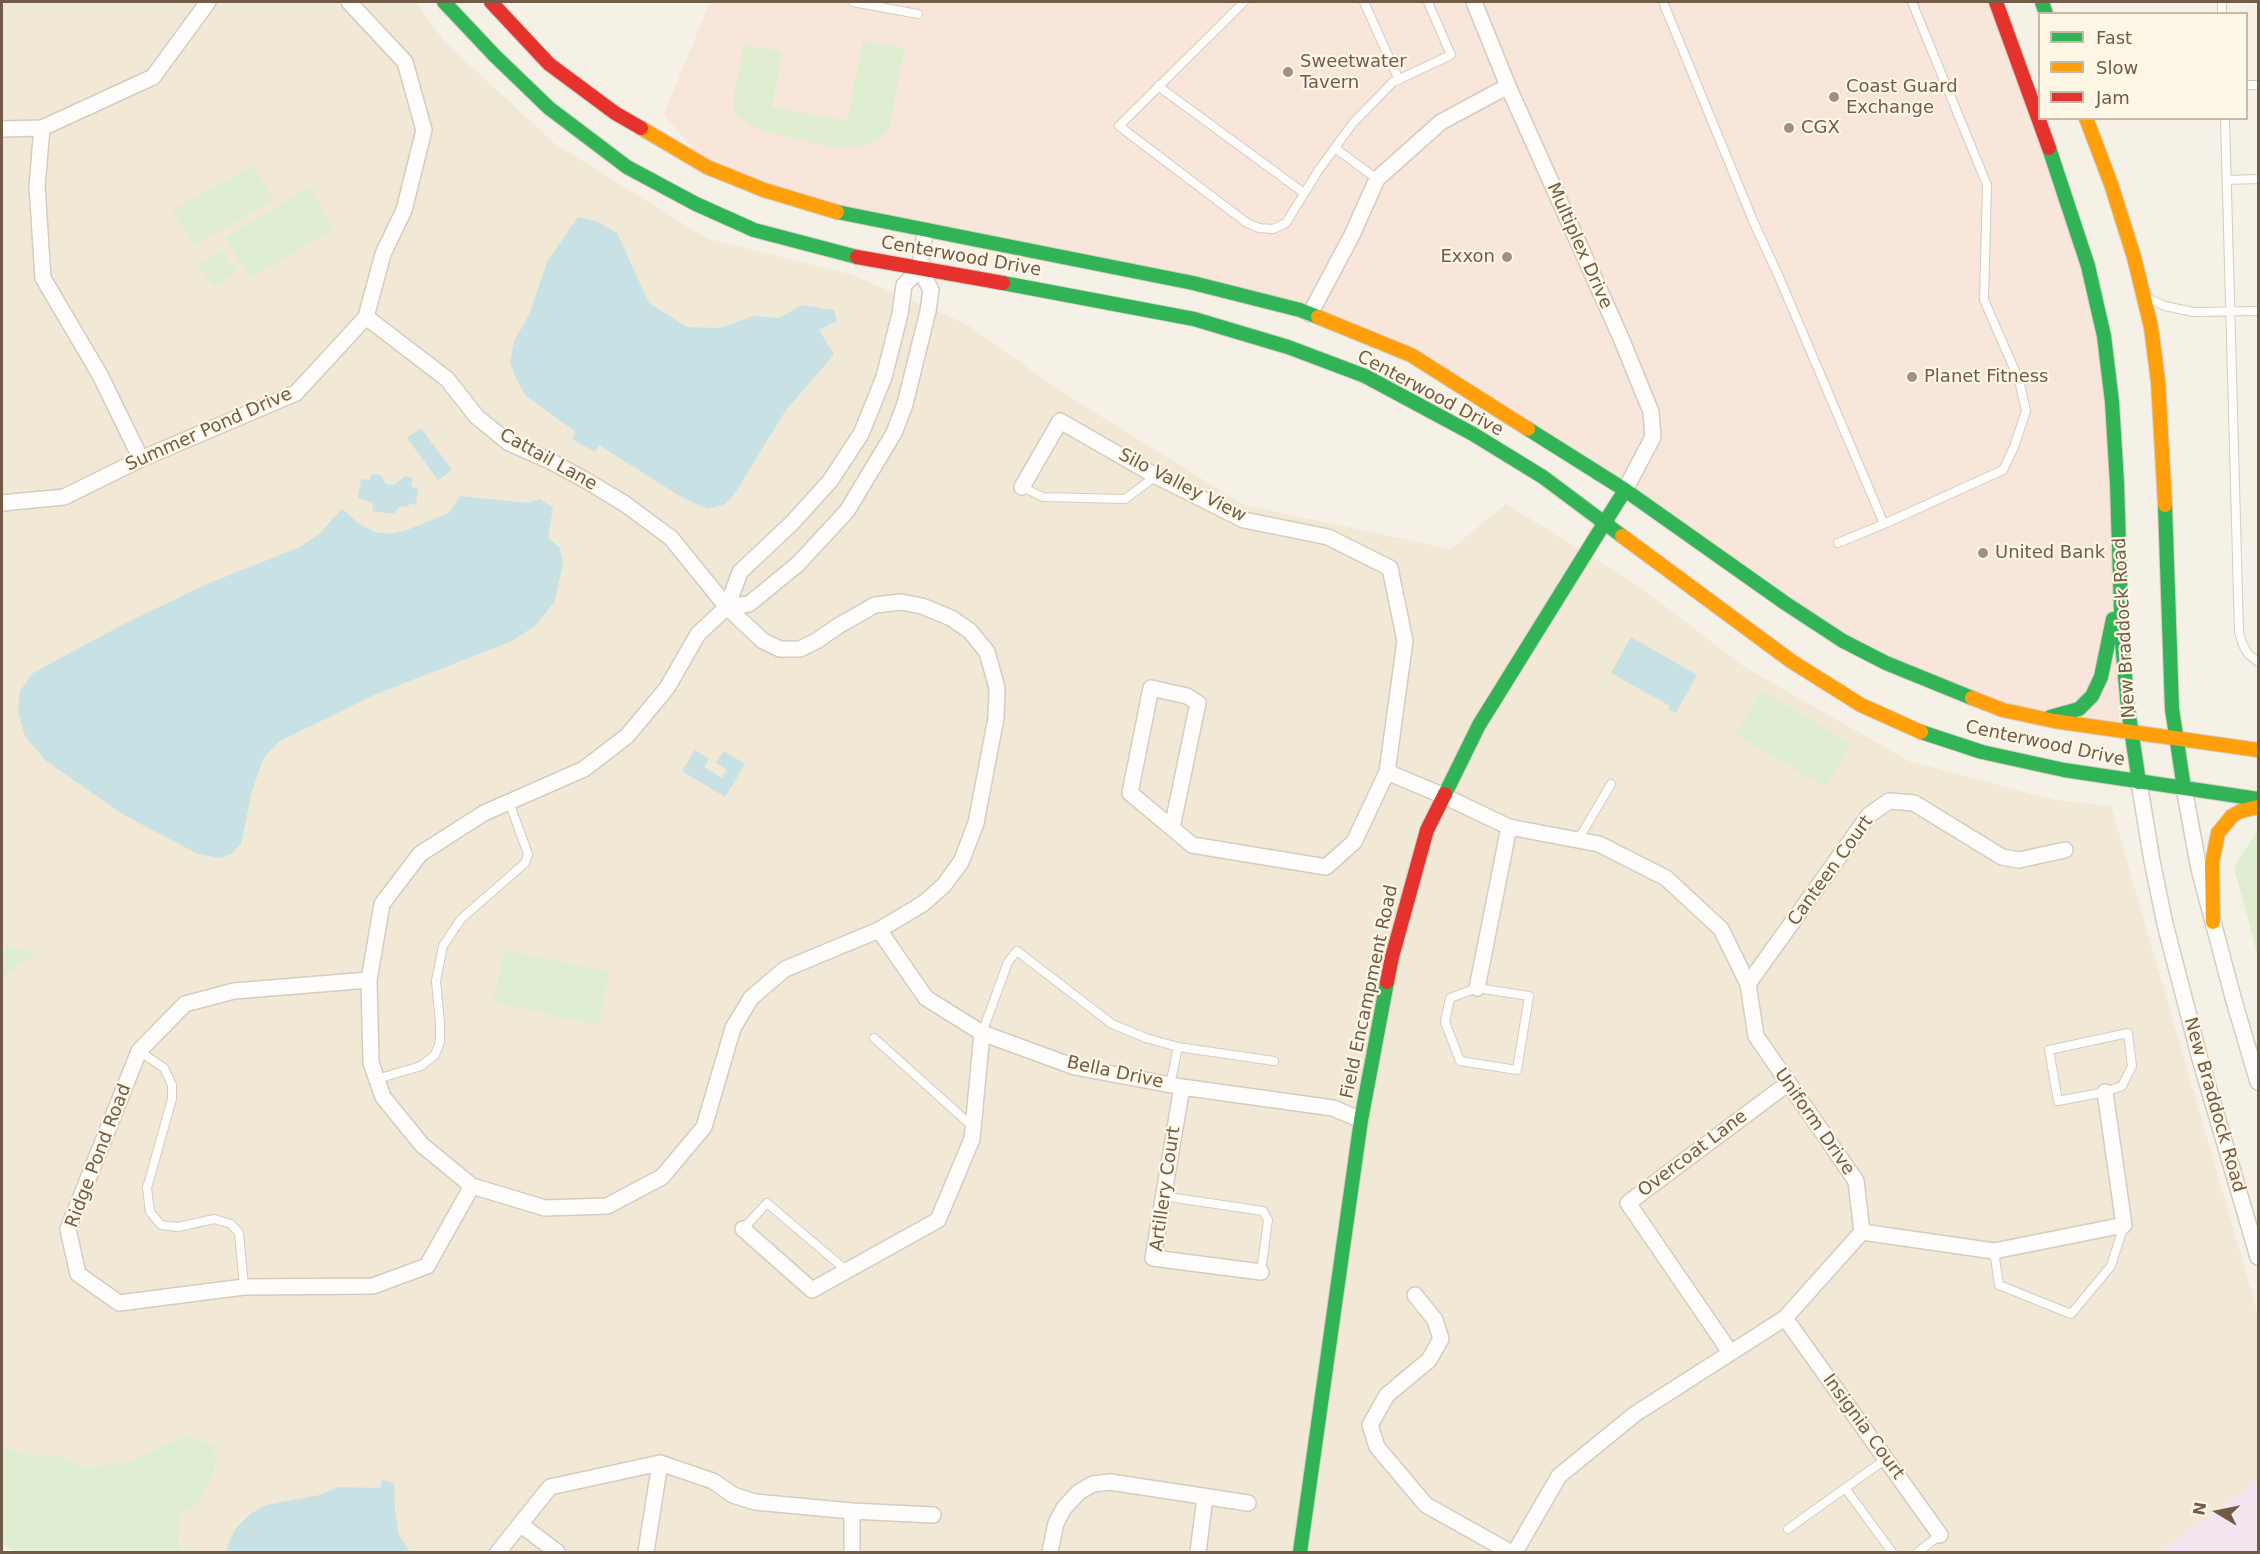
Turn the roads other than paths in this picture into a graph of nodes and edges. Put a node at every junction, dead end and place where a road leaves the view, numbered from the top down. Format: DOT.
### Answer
graph roads {
  1 [pos="208,2"];
  2 [pos="349,2"];
  3 [pos="444,2"];
  4 [pos="491,2"];
  5 [pos="853,2"];
  6 [pos="1244,2"];
  7 [pos="1364,2"];
  8 [pos="1428,2"];
  9 [pos="1474,2"];
  10 [pos="1663,2"];
  11 [pos="1912,2"];
  12 [pos="1996,2"];
  13 [pos="918,14"];
  14 [pos="1399,80"];
  15 [pos="1158,86"];
  16 [pos="1508,86"];
  17 [pos="2038,117"];
  18 [pos="2039,120"];
  19 [pos="2087,120"];
  20 [pos="2225,120"];
  21 [pos="42,128"];
  22 [pos="2,129"];
  23 [pos="1335,148"];
  24 [pos="2259,179"];
  25 [pos="1377,180"];
  26 [pos="2227,180"];
  27 [pos="1304,193"];
  28 [pos="925,231"];
  29 [pos="920,269"];
  30 [pos="2145,297"];
  31 [pos="2259,311"];
  32 [pos="2232,312"];
  33 [pos="1310,314"];
  34 [pos="366,317"];
  35 [pos="141,459"];
  36 [pos="1156,476"];
  37 [pos="1022,487"];
  38 [pos="1625,490"];
  39 [pos="2,503"];
  40 [pos="1604,524"];
  41 [pos="1884,524"];
  42 [pos="1838,543"];
  43 [pos="2121,582"];
  44 [pos="728,607"];
  45 [pos="2259,663"];
  46 [pos="2040,718"];
  47 [pos="2131,731"];
  48 [pos="2176,737"];
  49 [pos="2259,750"];
  50 [pos="1388,772"];
  51 [pos="2139,782"];
  52 [pos="1611,784"];
  53 [pos="2184,788"];
  54 [pos="1444,796"];
  55 [pos="2259,799"];
  56 [pos="509,802"];
  57 [pos="2259,807"];
  58 [pos="1509,827"];
  59 [pos="1172,828"];
  60 [pos="1578,840"];
  61 [pos="2065,850"];
  62 [pos="2213,922"];
  63 [pos="879,930"];
  64 [pos="369,980"];
  65 [pos="1748,984"];
  66 [pos="1477,988"];
  67 [pos="982,1033"];
  68 [pos="874,1038"];
  69 [pos="1178,1047"];
  70 [pos="139,1051"];
  71 [pos="1274,1061"];
  72 [pos="377,1079"];
  73 [pos="2259,1082"];
  74 [pos="1787,1084"];
  75 [pos="1176,1085"];
  76 [pos="2105,1092"];
  77 [pos="1361,1120"];
  78 [pos="973,1127"];
  79 [pos="472,1186"];
  80 [pos="1162,1196"];
  81 [pos="2124,1225"];
  82 [pos="743,1229"];
  83 [pos="1862,1232"];
  84 [pos="1994,1251"];
  85 [pos="2259,1257"];
  86 [pos="847,1271"];
  87 [pos="1261,1272"];
  88 [pos="244,1287"];
  89 [pos="1415,1295"];
  90 [pos="1785,1318"];
  91 [pos="1730,1352"];
  92 [pos="1886,1459"];
  93 [pos="660,1463"];
  94 [pos="1845,1488"];
  95 [pos="1205,1497"];
  96 [pos="1248,1503"];
  97 [pos="852,1511"];
  98 [pos="933,1515"];
  99 [pos="520,1524"];
  100 [pos="1788,1529"];
  101 [pos="1940,1535"];
  102 [pos="498,1552"];
  103 [pos="557,1552"];
  104 [pos="646,1552"];
  105 [pos="852,1552"];
  106 [pos="1050,1552"];
  107 [pos="1198,1552"];
  108 [pos="1300,1552"];
  109 [pos="1510,1552"];
  110 [pos="1515,1552"];
  111 [pos="1892,1552"];
  112 [pos="1918,1552"];
  1 -- 21 [label="street"];
  2 -- 34 [label="street, Summer Pond Drive"];
  3 -- 29 [label="street, Centerwood Drive"];
  4 -- 28 [label="street, Centerwood Drive"];
  5 -- 13 [label="lane"];
  6 -- 15 [label="lane"];
  7 -- 14 [label="lane"];
  8 -- 14 [label="lane"];
  9 -- 16 [label="street, Multiplex Drive"];
  10 -- 41 [label="lane"];
  11 -- 41 [label="lane"];
  12 -- 17 [label="street, New Braddock Road"];
  14 -- 23 [label="lane"];
  15 -- 27 [label="lane"];
  15 -- 27 [label="lane"];
  16 -- 25 [label="street"];
  16 -- 38 [label="street, Multiplex Drive"];
  18 -- 43 [label="street, New Braddock Road"];
  19 -- 30 [label="street"];
  20 -- 26 [label="lane"];
  21 -- 22 [label="street"];
  21 -- 35 [label="street"];
  23 -- 25 [label="lane"];
  23 -- 27 [label="lane"];
  24 -- 26 [label="lane"];
  25 -- 33 [label="street"];
  26 -- 32 [label="lane"];
  28 -- 29 [label="street"];
  28 -- 33 [label="street, Centerwood Drive"];
  29 -- 40 [label="street, Centerwood Drive"];
  29 -- 44 [label="street"];
  29 -- 44 [label="street"];
  30 -- 32 [label="lane"];
  30 -- 48 [label="street"];
  31 -- 32 [label="lane"];
  32 -- 45 [label="lane"];
  33 -- 38 [label="street, Centerwood Drive"];
  34 -- 35 [label="street, Summer Pond Drive"];
  34 -- 44 [label="street, Cattail Lane"];
  35 -- 39 [label="street, Summer Pond Drive"];
  36 -- 37 [label="lane"];
  36 -- 37 [label="street, Silo Valley View"];
  36 -- 50 [label="street, Silo Valley View"];
  38 -- 40 [label="street, Field Encampment Road"];
  38 -- 46 [label="street, Centerwood Drive"];
  40 -- 51 [label="street, Centerwood Drive"];
  40 -- 54 [label="street, Field Encampment Road"];
  41 -- 42 [label="lane"];
  43 -- 46 [label="street"];
  43 -- 47 [label="street, New Braddock Road"];
  44 -- 56 [label="street"];
  44 -- 63 [label="street, Cattail Lane"];
  46 -- 47 [label="street, Centerwood Drive"];
  47 -- 48 [label="street, Centerwood Drive"];
  47 -- 51 [label="street, New Braddock Road"];
  48 -- 49 [label="street, Centerwood Drive"];
  48 -- 53 [label="street"];
  50 -- 54 [label="street"];
  50 -- 59 [label="street, Silo Valley View"];
  51 -- 53 [label="street, Centerwood Drive"];
  51 -- 85 [label="street, New Braddock Road"];
  52 -- 60 [label="lane"];
  53 -- 55 [label="street, Centerwood Drive"];
  53 -- 62 [label="street"];
  54 -- 58 [label="street, Uniform Drive"];
  54 -- 77 [label="street, Field Encampment Road"];
  56 -- 64 [label="street"];
  56 -- 72 [label="lane"];
  57 -- 62 [label="street"];
  58 -- 60 [label="street, Uniform Drive"];
  58 -- 66 [label="street"];
  59 -- 59 [label="street, Silo Valley View"];
  60 -- 65 [label="street, Uniform Drive"];
  61 -- 65 [label="street, Canteen Court"];
  62 -- 73 [label="street"];
  63 -- 67 [label="street, Bella Drive"];
  63 -- 79 [label="street, Cattail Lane"];
  64 -- 70 [label="street, Ridge Pond Road"];
  64 -- 72 [label="street"];
  65 -- 74 [label="street, Uniform Drive"];
  66 -- 66 [label="lane"];
  67 -- 69 [label="lane"];
  67 -- 75 [label="street, Bella Drive"];
  67 -- 78 [label="street"];
  68 -- 78 [label="lane"];
  69 -- 71 [label="lane"];
  69 -- 75 [label="lane"];
  70 -- 88 [label="lane"];
  70 -- 88 [label="street, Ridge Pond Road"];
  72 -- 79 [label="street"];
  74 -- 83 [label="street, Uniform Drive"];
  74 -- 91 [label="street, Overcoat Lane"];
  75 -- 77 [label="street, Bella Drive"];
  75 -- 80 [label="street, Artillery Court"];
  76 -- 76 [label="lane"];
  76 -- 81 [label="street"];
  77 -- 108 [label="street, Field Encampment Road"];
  78 -- 86 [label="street"];
  79 -- 88 [label="street, Ridge Pond Road"];
  80 -- 87 [label="lane"];
  80 -- 87 [label="street, Artillery Court"];
  81 -- 84 [label="street"];
  81 -- 84 [label="lane"];
  82 -- 86 [label="street"];
  82 -- 86 [label="lane"];
  83 -- 84 [label="street"];
  83 -- 90 [label="street"];
  89 -- 109 [label="street"];
  90 -- 91 [label="street"];
  90 -- 92 [label="street, Insignia Court"];
  91 -- 110 [label="street"];
  92 -- 94 [label="lane"];
  92 -- 101 [label="street, Insignia Court"];
  93 -- 97 [label="street"];
  93 -- 99 [label="street"];
  93 -- 104 [label="street"];
  94 -- 100 [label="lane"];
  94 -- 111 [label="lane"];
  95 -- 96 [label="street"];
  95 -- 106 [label="street"];
  95 -- 107 [label="street"];
  97 -- 98 [label="street"];
  97 -- 105 [label="street"];
  99 -- 102 [label="street"];
  99 -- 103 [label="street"];
  101 -- 112 [label="lane"];
}
